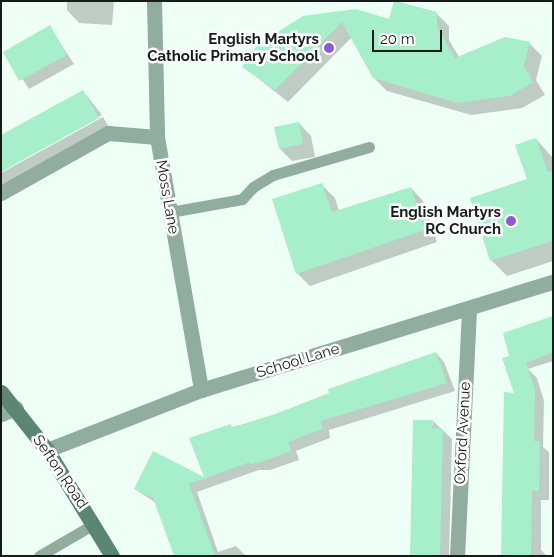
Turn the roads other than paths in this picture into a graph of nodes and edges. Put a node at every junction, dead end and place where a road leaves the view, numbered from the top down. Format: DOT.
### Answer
graph roads {
  1 [pos="154,1"];
  2 [pos="156,136"];
  3 [pos="369,147"];
  4 [pos="1,193"];
  5 [pos="170,212"];
  6 [pos="553,282"];
  7 [pos="468,310"];
  8 [pos="201,390"];
  9 [pos="1,392"];
  10 [pos="16,408"];
  11 [pos="1,414"];
  12 [pos="47,450"];
  13 [pos="94,524"];
  14 [pos="39,556"];
  15 [pos="112,556"];
  16 [pos="457,556"];
  1 -- 2 [label="street, Moss Lane"];
  2 -- 4 [label="street"];
  2 -- 5 [label="street, Moss Lane"];
  3 -- 5 [label="lane"];
  5 -- 8 [label="street, Moss Lane"];
  6 -- 7 [label="street, School Lane"];
  7 -- 8 [label="street, School Lane"];
  7 -- 16 [label="street, Oxford Avenue"];
  8 -- 12 [label="street, School Lane"];
  9 -- 10 [label="main road, Sefton Road"];
  10 -- 11 [label="street"];
  10 -- 12 [label="main road, Sefton Road"];
  12 -- 13 [label="main road, Sefton Road"];
  13 -- 14 [label="lane"];
  13 -- 15 [label="main road, Sefton Road"];
}
